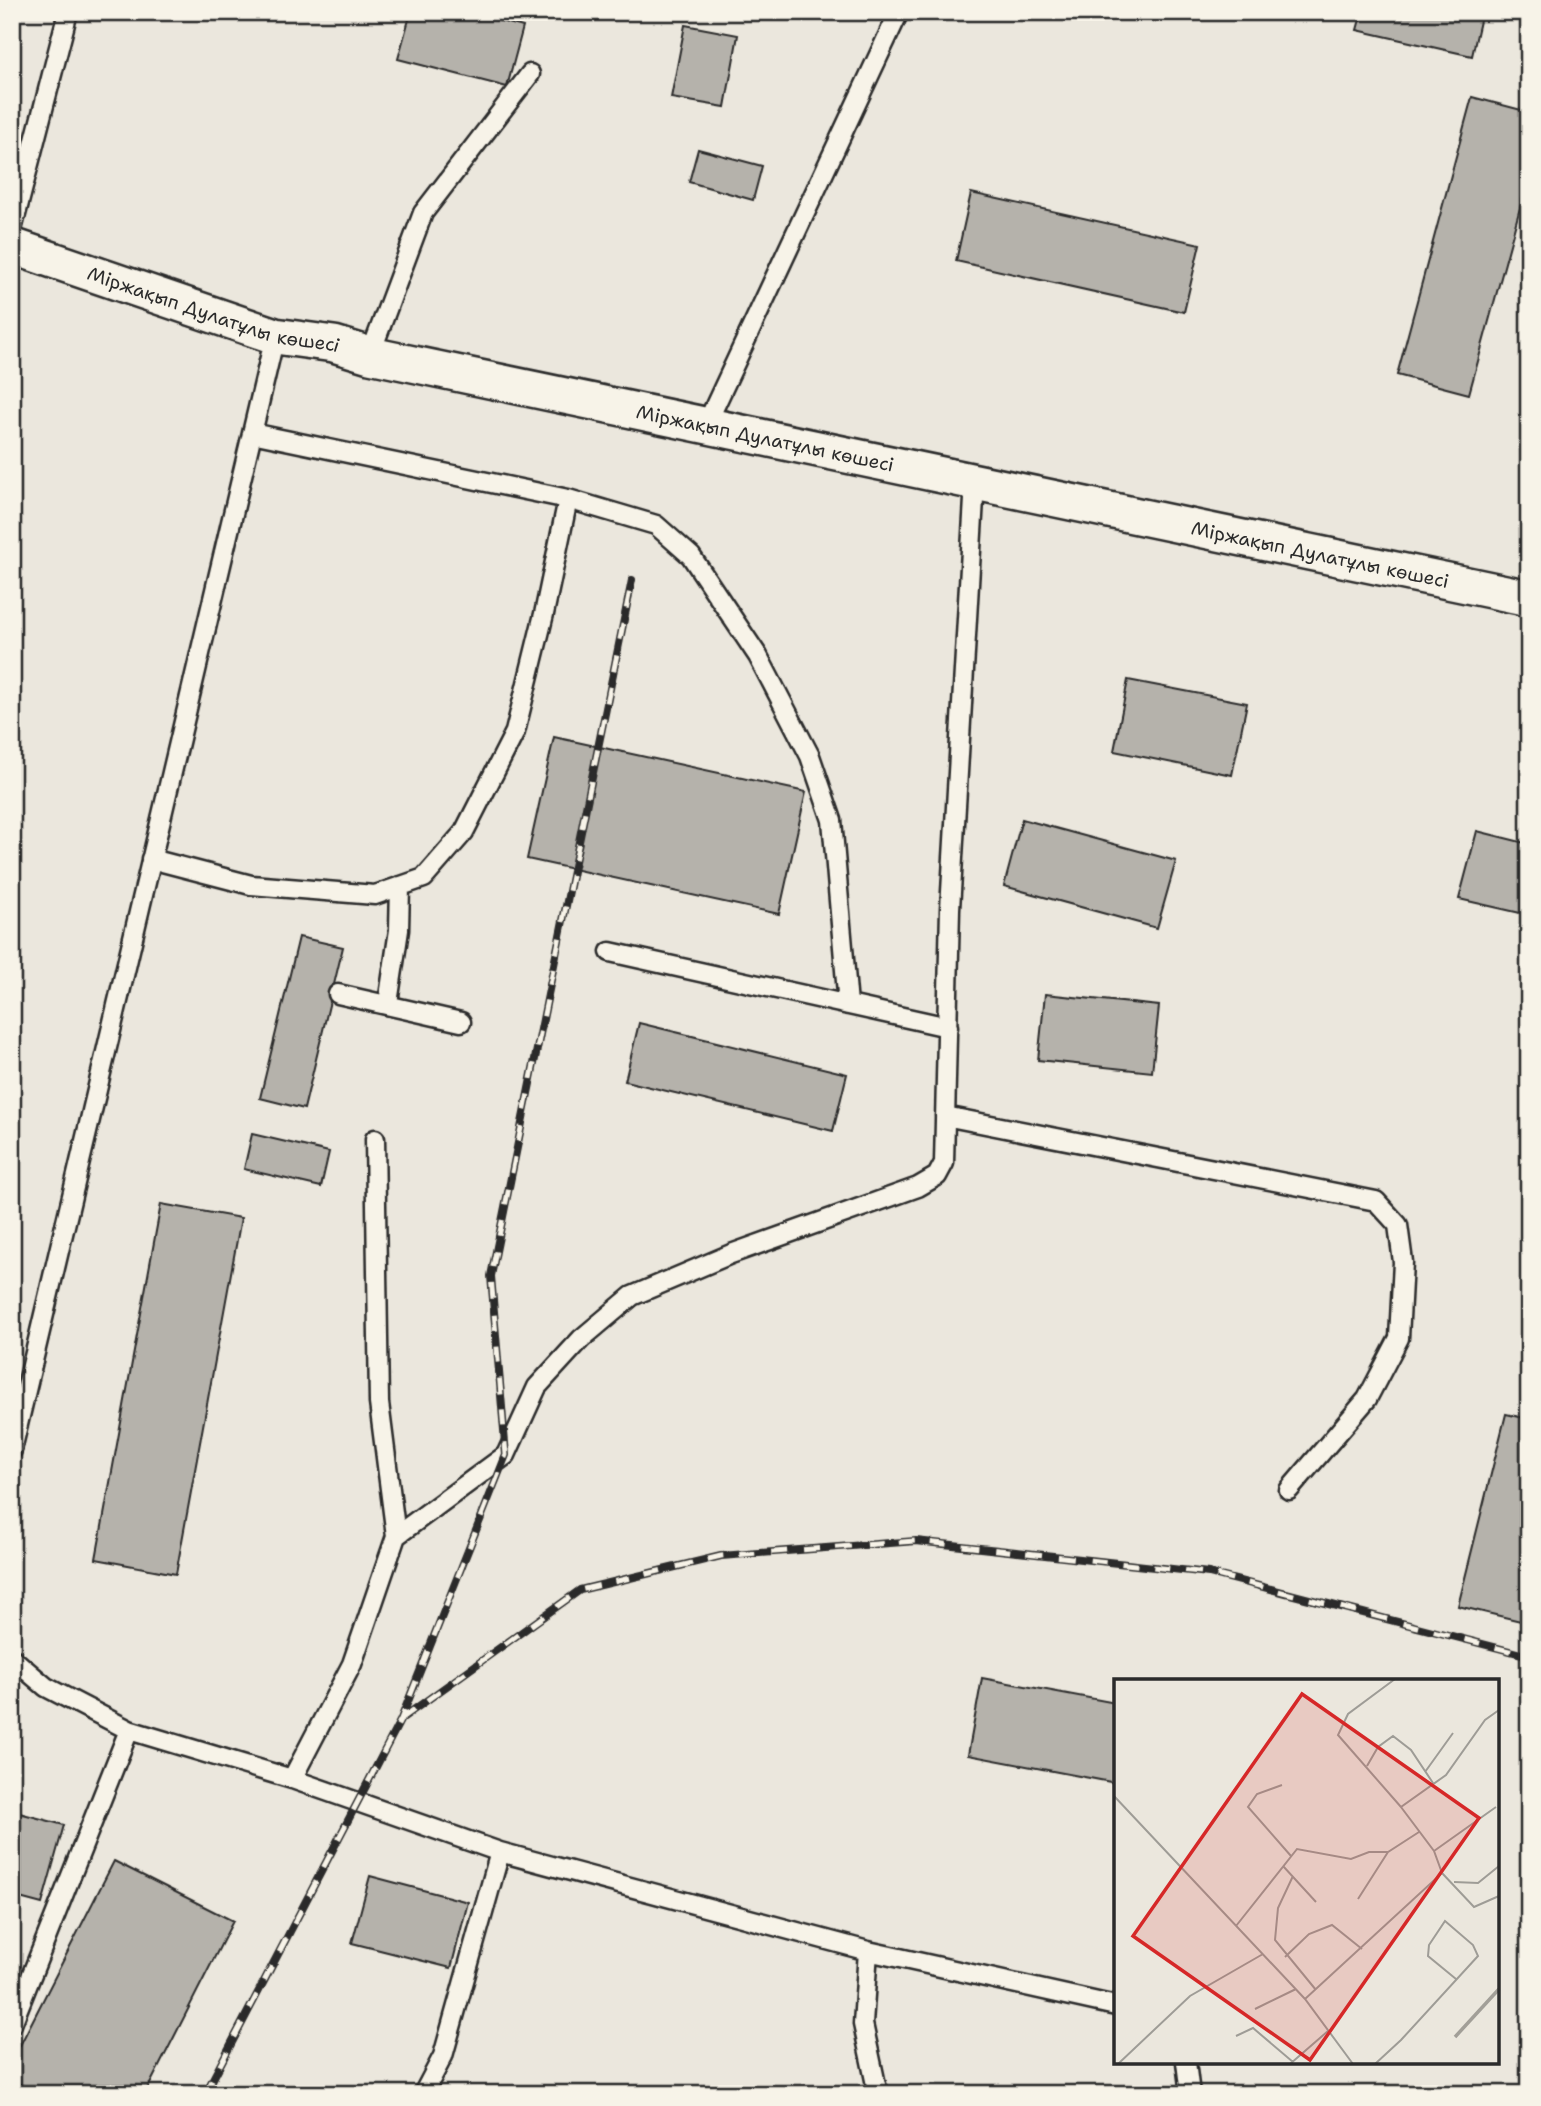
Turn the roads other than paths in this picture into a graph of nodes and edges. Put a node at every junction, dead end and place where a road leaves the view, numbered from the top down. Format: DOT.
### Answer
graph roads {
  1 [pos="68,12"];
  2 [pos="899,12"];
  3 [pos="530,74"];
  4 [pos="12,230"];
  5 [pos="12,246"];
  6 [pos="275,336"];
  7 [pos="370,355"];
  8 [pos="706,425"];
  9 [pos="251,433"];
  10 [pos="975,482"];
  11 [pos="568,499"];
  12 [pos="1529,598"];
  13 [pos="150,859"];
  14 [pos="400,886"];
  15 [pos="610,951"];
  16 [pos="338,994"];
  17 [pos="388,1003"];
  18 [pos="848,1005"];
  19 [pos="461,1022"];
  20 [pos="948,1027"];
  21 [pos="945,1116"];
  22 [pos="375,1139"];
  23 [pos="12,1450"];
  24 [pos="1289,1490"];
  25 [pos="397,1536"];
  26 [pos="12,1658"];
  27 [pos="129,1730"];
  28 [pos="292,1779"];
  29 [pos="500,1852"];
  30 [pos="868,1951"];
  31 [pos="1114,2006"];
  32 [pos="12,2024"];
  33 [pos="1186,2064"];
  34 [pos="423,2094"];
  35 [pos="878,2094"];
  36 [pos="1190,2094"];
  1 -- 4 [label="lane"];
  2 -- 8 [label="lane"];
  3 -- 7 [label="lane"];
  5 -- 6 [label="street, Міржақып Дулатұлы көшесі"];
  6 -- 7 [label="street, Міржақып Дулатұлы көшесі"];
  6 -- 9 [label="lane"];
  7 -- 8 [label="street, Міржақып Дулатұлы көшесі"];
  8 -- 10 [label="street, Міржақып Дулатұлы көшесі"];
  9 -- 11 [label="lane"];
  9 -- 13 [label="lane"];
  10 -- 12 [label="street, Міржақып Дулатұлы көшесі"];
  10 -- 20 [label="lane"];
  11 -- 14 [label="lane"];
  11 -- 18 [label="lane"];
  13 -- 14 [label="lane"];
  13 -- 23 [label="lane"];
  14 -- 17 [label="lane"];
  15 -- 18 [label="lane"];
  16 -- 17 [label="lane"];
  17 -- 19 [label="lane"];
  18 -- 20 [label="lane"];
  20 -- 21 [label="lane"];
  21 -- 24 [label="lane"];
  21 -- 25 [label="lane"];
  22 -- 25 [label="lane"];
  25 -- 28 [label="lane"];
  26 -- 27 [label="lane"];
  27 -- 28 [label="lane"];
  27 -- 32 [label="lane"];
  28 -- 29 [label="lane"];
  29 -- 30 [label="lane"];
  29 -- 34 [label="lane"];
  30 -- 31 [label="lane"];
  30 -- 35 [label="lane"];
  33 -- 36 [label="lane"];
}
